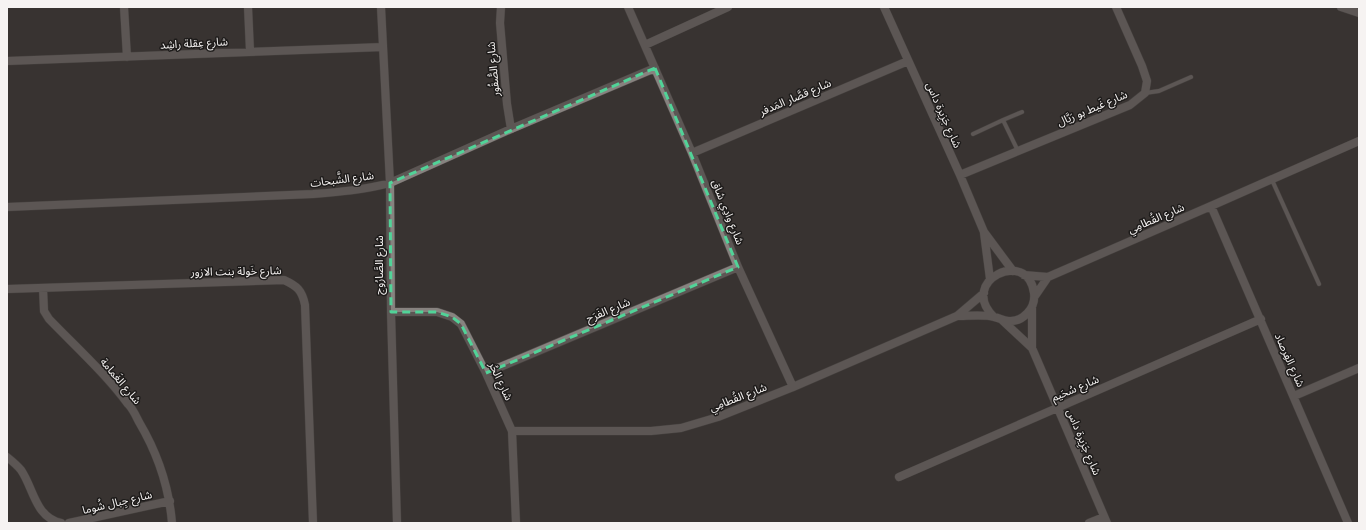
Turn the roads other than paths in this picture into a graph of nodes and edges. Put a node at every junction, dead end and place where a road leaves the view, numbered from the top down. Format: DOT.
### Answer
graph roads {
  1 [pos="124,7"];
  2 [pos="248,7"];
  3 [pos="381,7"];
  4 [pos="500,7"];
  5 [pos="628,7"];
  6 [pos="728,7"];
  7 [pos="884,7"];
  8 [pos="1116,7"];
  9 [pos="1341,7"];
  10 [pos="1359,13"];
  11 [pos="645,44"];
  12 [pos="383,47"];
  13 [pos="250,51"];
  14 [pos="127,57"];
  15 [pos="7,61"];
  16 [pos="908,61"];
  17 [pos="655,68"];
  18 [pos="1191,77"];
  19 [pos="1144,93"];
  20 [pos="1022,112"];
  21 [pos="1003,120"];
  22 [pos="511,129"];
  23 [pos="973,134"];
  24 [pos="1359,141"];
  25 [pos="1018,151"];
  26 [pos="692,153"];
  27 [pos="960,175"];
  28 [pos="1272,180"];
  29 [pos="390,183"];
  30 [pos="1211,206"];
  31 [pos="7,207"];
  32 [pos="984,232"];
  33 [pos="738,267"];
  34 [pos="1013,271"];
  35 [pos="1024,275"];
  36 [pos="1048,276"];
  37 [pos="990,279"];
  38 [pos="1319,284"];
  39 [pos="43,288"];
  40 [pos="7,289"];
  41 [pos="984,292"];
  42 [pos="1035,296"];
  43 [pos="1032,308"];
  44 [pos="391,312"];
  45 [pos="958,316"];
  46 [pos="994,316"];
  47 [pos="1002,320"];
  48 [pos="1261,320"];
  49 [pos="1032,348"];
  50 [pos="1359,368"];
  51 [pos="486,373"];
  52 [pos="793,387"];
  53 [pos="1294,396"];
  54 [pos="1057,408"];
  55 [pos="512,431"];
  56 [pos="7,457"];
  57 [pos="898,477"];
  58 [pos="170,501"];
  59 [pos="1105,520"];
  60 [pos="61,523"];
  61 [pos="69,523"];
  62 [pos="172,523"];
  63 [pos="313,523"];
  64 [pos="397,523"];
  65 [pos="516,523"];
  66 [pos="1089,523"];
  67 [pos="1348,523"];
  1 -- 14 [label="street"];
  2 -- 13 [label="street"];
  3 -- 12 [label="street, شارع الصَّارُوج"];
  4 -- 22 [label="street, شارع الصُّقُور"];
  5 -- 11 [label="street, شارع وادِي شاق"];
  6 -- 11 [label="street"];
  7 -- 16 [label="street, شارع جَزِيرة داس"];
  8 -- 19 [label="street"];
  9 -- 10 [label="street"];
  11 -- 17 [label="street, شارع وادِي شاق"];
  12 -- 13 [label="street, شارع عِقلة راشِد"];
  12 -- 29 [label="street, شارع الصَّارُوج"];
  13 -- 14 [label="street, شارع عِقلة راشِد"];
  14 -- 15 [label="street, شارع عِقلة راشِد"];
  16 -- 26 [label="street, شارع قصَّار المَدفر"];
  16 -- 27 [label="street, شارع جَزِيرة داس"];
  17 -- 22 [label="street, شارع الشَّبحات"];
  17 -- 26 [label="street, شارع وادِي شاق"];
  18 -- 19 [label="lane"];
  19 -- 25 [label="street, شارع غَيط بو رَيَّال"];
  20 -- 21 [label="lane"];
  21 -- 23 [label="lane"];
  21 -- 25 [label="lane"];
  22 -- 29 [label="street, شارع الشَّبحات"];
  24 -- 28 [label="street, شارع القُطامِي"];
  25 -- 27 [label="street, شارع غَيط بو رَيَّال"];
  26 -- 33 [label="street, شارع وادِي شاق"];
  27 -- 32 [label="street, شارع جَزِيرة داس"];
  28 -- 30 [label="street, شارع القُطامِي"];
  28 -- 38 [label="lane"];
  29 -- 31 [label="street, شارع الشَّبحات"];
  29 -- 44 [label="street, شارع الصَّارُوج"];
  30 -- 36 [label="street, شارع القُطامِي"];
  30 -- 48 [label="street, شارع الفِرصاد"];
  32 -- 34 [label="street, شارع جَزِيرة داس"];
  32 -- 37 [label="street, شارع جَزِيرة داس"];
  33 -- 51 [label="street, شارع الفَرَح"];
  33 -- 52 [label="street, شارع وادِي شاق"];
  34 -- 35 [label="street"];
  34 -- 37 [label="street"];
  35 -- 36 [label="street, شارع القُطامِي"];
  35 -- 42 [label="street"];
  36 -- 42 [label="street"];
  37 -- 41 [label="street"];
  39 -- 40 [label="street, شارع خَولة بنت الازور"];
  39 -- 58 [label="street, شارع الغَمامة"];
  39 -- 63 [label="street, شارع خَولة بنت الازور"];
  41 -- 45 [label="street, شارع القُطامِي"];
  41 -- 46 [label="street"];
  42 -- 43 [label="street"];
  43 -- 47 [label="street"];
  43 -- 49 [label="street, شارع جَزِيرة داس"];
  44 -- 51 [label="street, شارع الحُر"];
  44 -- 64 [label="street, شارع الصَّارُوج"];
  45 -- 46 [label="street, شارع القُطامِي"];
  45 -- 52 [label="street, شارع القُطامِي"];
  46 -- 47 [label="street"];
  47 -- 49 [label="street, شارع جَزِيرة داس"];
  48 -- 53 [label="street, شارع الفِرصاد"];
  48 -- 54 [label="street, شارع سُحَيم"];
  49 -- 54 [label="street, شارع جَزِيرة داس"];
  50 -- 53 [label="street"];
  51 -- 55 [label="street, شارع الحُر"];
  52 -- 55 [label="street, شارع القُطامِي"];
  53 -- 67 [label="street, شارع الفِرصاد"];
  54 -- 57 [label="street, شارع سُحَيم"];
  54 -- 59 [label="street, شارع جَزِيرة داس"];
  55 -- 65 [label="street, شارع الحُر"];
  56 -- 60 [label="street"];
  58 -- 61 [label="street, شارع جِبال شُوما"];
  58 -- 62 [label="street, شارع الغَمامة"];
  59 -- 66 [label="street"];
}
